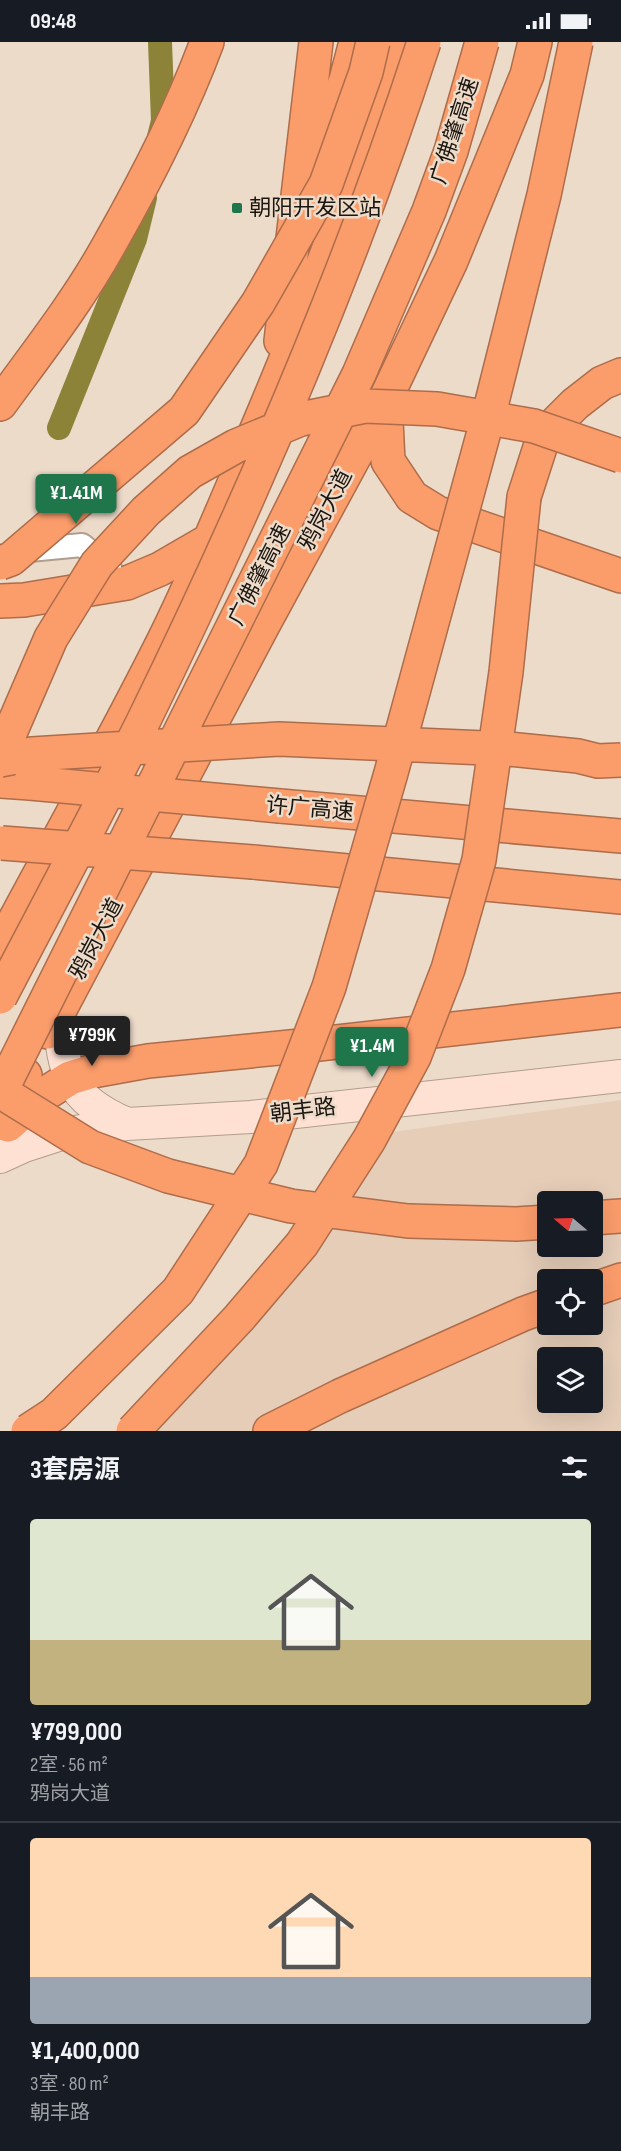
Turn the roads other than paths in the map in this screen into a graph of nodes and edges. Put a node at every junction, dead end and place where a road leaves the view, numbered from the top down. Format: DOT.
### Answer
graph roads {
  1 [pos="207,42"];
  2 [pos="316,42"];
  3 [pos="356,42"];
  4 [pos="373,42"];
  5 [pos="393,42"];
  6 [pos="424,42"];
  7 [pos="482,42"];
  8 [pos="520,42"];
  9 [pos="535,42"];
  10 [pos="576,42"];
  11 [pos="527,75"];
  12 [pos="295,221"];
  13 [pos="621,375"];
  14 [pos="275,387"];
  15 [pos="385,400"];
  16 [pos="0,404"];
  17 [pos="621,456"];
  18 [pos="210,540"];
  19 [pos="0,553"];
  20 [pos="0,563"];
  21 [pos="621,576"];
  22 [pos="127,583"];
  23 [pos="0,601"];
  24 [pos="0,758"];
  25 [pos="621,760"];
  26 [pos="15,782"];
  27 [pos="621,836"];
  28 [pos="1,843"];
  29 [pos="621,897"];
  30 [pos="0,948"];
  31 [pos="0,997"];
  32 [pos="621,1010"];
  33 [pos="58,1013"];
  34 [pos="621,1076"];
  35 [pos="70,1078"];
  36 [pos="0,1092"];
  37 [pos="0,1122"];
  38 [pos="127,1124"];
  39 [pos="0,1133"];
  40 [pos="0,1157"];
  41 [pos="621,1216"];
  42 [pos="603,1217"];
  43 [pos="537,1223"];
  44 [pos="621,1280"];
  45 [pos="603,1286"];
  46 [pos="537,1309"];
  47 [pos="27,1431"];
  48 [pos="133,1431"];
  49 [pos="270,1431"];
  1 -- 16 [label="highway"];
  2 -- 12 [label="highway"];
  3 -- 12 [label="highway"];
  4 -- 20 [label="highway, bridge"];
  5 -- 14 [label="highway"];
  6 -- 31 [label="highway, 广佛肇高速, bridge"];
  7 -- 36 [label="highway, 广佛肇高速, bridge"];
  8 -- 11 [label="highway"];
  9 -- 11 [label="highway, 鸦岗大道"];
  10 -- 47 [label="highway, bridge"];
  11 -- 15 [label="highway, 鸦岗大道"];
  12 -- 14 [label="highway"];
  13 -- 48 [label="highway, bridge"];
  14 -- 18 [label="highway"];
  15 -- 21 [label="highway"];
  15 -- 33 [label="highway, 鸦岗大道"];
  17 -- 24 [label="highway, bridge"];
  18 -- 22 [label="highway"];
  18 -- 30 [label="highway"];
  19 -- 22 [label="street"];
  22 -- 23 [label="highway"];
  24 -- 25 [label="highway, bridge"];
  26 -- 27 [label="highway, 许广高速, bridge"];
  28 -- 29 [label="highway, bridge"];
  32 -- 35 [label="highway"];
  33 -- 35 [label="street"];
  33 -- 37 [label="highway, 鸦岗大道"];
  34 -- 38 [label="street, 朝丰路"];
  35 -- 38 [label="street"];
  35 -- 39 [label="highway"];
  36 -- 43 [label="highway, bridge"];
  38 -- 40 [label="street, 朝丰路"];
  41 -- 42 [label="highway"];
  44 -- 45 [label="highway"];
  46 -- 49 [label="highway"];
}
